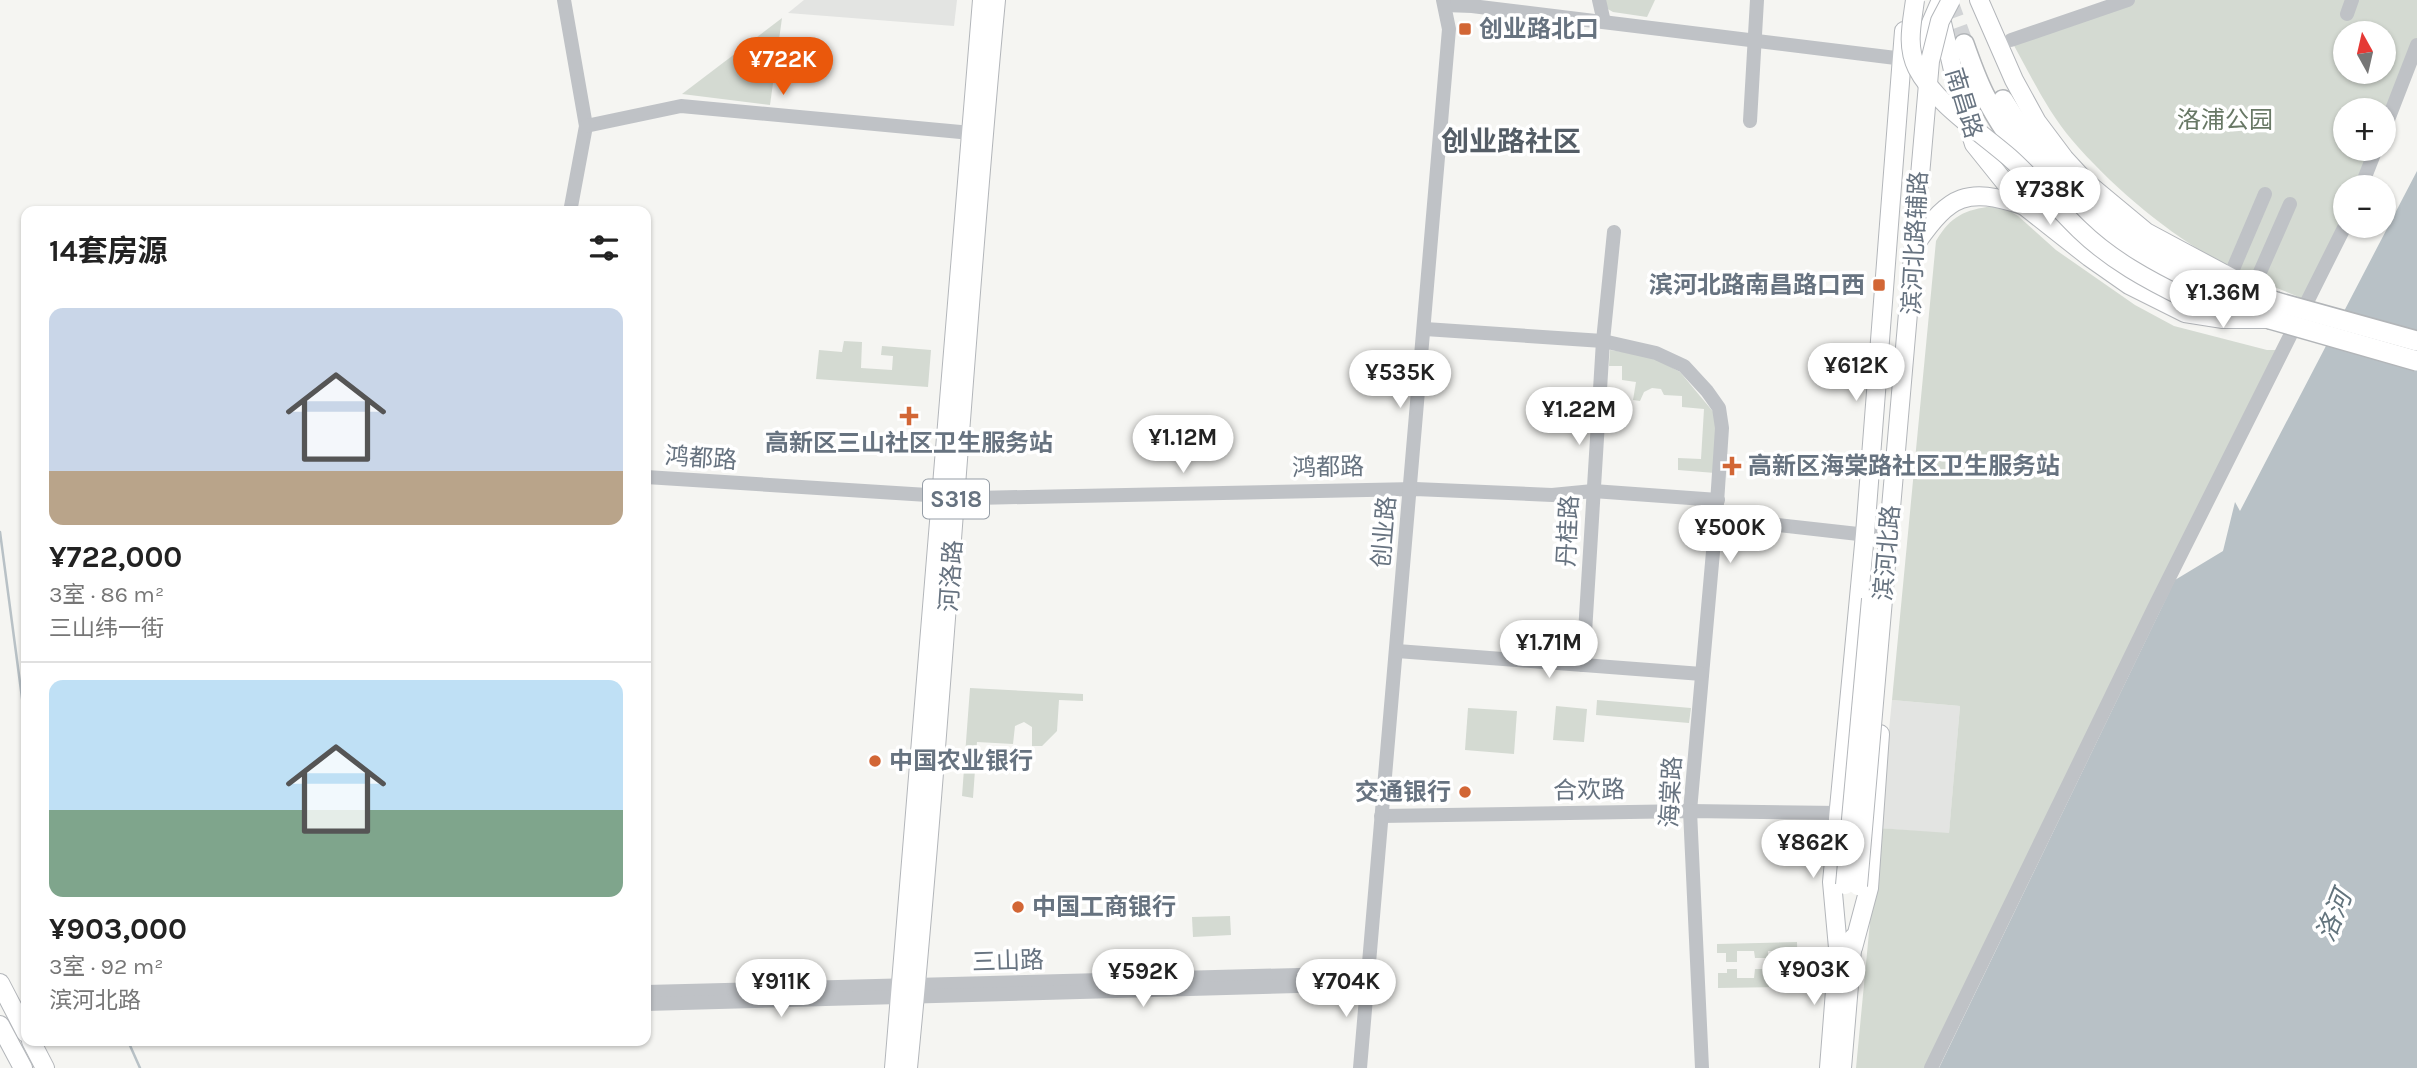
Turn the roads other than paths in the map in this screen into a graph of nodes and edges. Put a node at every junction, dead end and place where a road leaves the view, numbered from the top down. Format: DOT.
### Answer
graph roads {
  1 [pos="564,0"];
  2 [pos="982,0"];
  3 [pos="996,0"];
  4 [pos="1599,0"];
  5 [pos="1757,0"];
  6 [pos="1907,0"];
  7 [pos="1915,0"];
  8 [pos="1979,0"];
  9 [pos="2129,0"];
  10 [pos="2352,0"];
  11 [pos="1940,1"];
  12 [pos="1446,2"];
  13 [pos="2347,15"];
  14 [pos="1604,22"];
  15 [pos="1755,40"];
  16 [pos="2011,40"];
  17 [pos="1970,42"];
  18 [pos="2417,45"];
  19 [pos="1903,59"];
  20 [pos="1922,61"];
  21 [pos="2396,99"];
  22 [pos="1750,121"];
  23 [pos="586,126"];
  24 [pos="977,133"];
  25 [pos="2265,194"];
  26 [pos="2290,204"];
  27 [pos="2023,205"];
  28 [pos="571,206"];
  29 [pos="1614,232"];
  30 [pos="2339,238"];
  31 [pos="1917,242"];
  32 [pos="2233,269"];
  33 [pos="2257,279"];
  34 [pos="2273,310"];
  35 [pos="1427,329"];
  36 [pos="1602,341"];
  37 [pos="2417,341"];
  38 [pos="2417,361"];
  39 [pos="651,477"];
  40 [pos="1413,489"];
  41 [pos="1594,491"];
  42 [pos="949,497"];
  43 [pos="1717,500"];
  44 [pos="1716,518"];
  45 [pos="1865,534"];
  46 [pos="1894,538"];
  47 [pos="1399,651"];
  48 [pos="1583,665"];
  49 [pos="1702,674"];
  50 [pos="1690,811"];
  51 [pos="1839,813"];
  52 [pos="1384,816"];
  53 [pos="1845,948"];
  54 [pos="1369,979"];
  55 [pos="0,983"];
  56 [pos="651,992"];
  57 [pos="908,992"];
  58 [pos="651,1004"];
  59 [pos="21,1023"];
  60 [pos="0,1025"];
  61 [pos="34,1046"];
  62 [pos="23,1068"];
  63 [pos="45,1068"];
  64 [pos="894,1068"];
  65 [pos="908,1068"];
  66 [pos="1363,1068"];
  67 [pos="1702,1068"];
  68 [pos="1829,1068"];
  69 [pos="1842,1068"];
  70 [pos="1931,1068"];
  1 -- 23 [label="street"];
  2 -- 24 [label="main road, 河洛路 / S318"];
  3 -- 24 [label="main road, 河洛路 / S318"];
  4 -- 14 [label="street"];
  5 -- 15 [label="street"];
  6 -- 19 [label="main road, 滨河北路辅路"];
  7 -- 34 [label="main road, bridge"];
  8 -- 34 [label="main road, 南昌路"];
  9 -- 16 [label="street"];
  10 -- 13 [label="street"];
  11 -- 20 [label="main road, 滨河北路辅路"];
  11 -- 27 [label="main road, 南昌路"];
  11 -- 53 [label="main road, 滨河北路, bridge"];
  12 -- 14 [label="street"];
  12 -- 35 [label="street, 创业路"];
  14 -- 15 [label="street"];
  15 -- 19 [label="street"];
  15 -- 22 [label="street"];
  17 -- 34 [label="highway"];
  18 -- 21 [label="street"];
  19 -- 20 [label="street"];
  19 -- 45 [label="main road, 滨河北路辅路"];
  20 -- 31 [label="main road, 滨河北路辅路"];
  23 -- 24 [label="street"];
  23 -- 28 [label="street"];
  24 -- 42 [label="main road, 河洛路 / S318"];
  25 -- 32 [label="street"];
  26 -- 33 [label="street"];
  27 -- 31 [label="main road"];
  27 -- 34 [label="main road, 南昌路"];
  29 -- 36 [label="street, 丹桂路"];
  30 -- 70 [label="street"];
  31 -- 46 [label="main road, 滨河北路辅路"];
  34 -- 37 [label="highway, bridge"];
  34 -- 38 [label="highway, bridge"];
  35 -- 36 [label="street, 海棠路"];
  35 -- 40 [label="street, 创业路"];
  36 -- 41 [label="street, 丹桂路"];
  36 -- 43 [label="street, 海棠路"];
  39 -- 42 [label="street, 鸿都路"];
  40 -- 41 [label="street, 鸿都路"];
  40 -- 42 [label="street, 鸿都路"];
  40 -- 47 [label="street, 创业路"];
  41 -- 43 [label="street, 鸿都路"];
  41 -- 48 [label="street, 丹桂路"];
  42 -- 57 [label="main road, 河洛路 / S318"];
  43 -- 44 [label="street, 海棠路"];
  44 -- 45 [label="street"];
  44 -- 49 [label="street, 海棠路"];
  45 -- 46 [label="street"];
  45 -- 51 [label="main road, 滨河北路辅路"];
  46 -- 53 [label="main road, 滨河北路辅路"];
  47 -- 48 [label="street"];
  47 -- 52 [label="street, 创业路"];
  48 -- 49 [label="street"];
  49 -- 50 [label="street, 海棠路"];
  50 -- 51 [label="street, 合欢路"];
  50 -- 52 [label="street, 合欢路"];
  50 -- 67 [label="street, 海棠路"];
  51 -- 53 [label="main road, 滨河北路辅路"];
  52 -- 54 [label="street, 创业路"];
  53 -- 68 [label="main road, 滨河北路"];
  53 -- 69 [label="main road, 滨河北路"];
  54 -- 57 [label="street, 三山路"];
  54 -- 66 [label="street, 创业路"];
  55 -- 59 [label="main road"];
  56 -- 57 [label="street, 三山路"];
  57 -- 58 [label="street, 三山路"];
  57 -- 64 [label="main road, 河洛路 / S318"];
  57 -- 65 [label="main road, 河洛路 / S318"];
  60 -- 62 [label="main road"];
  61 -- 63 [label="main road"];
}
